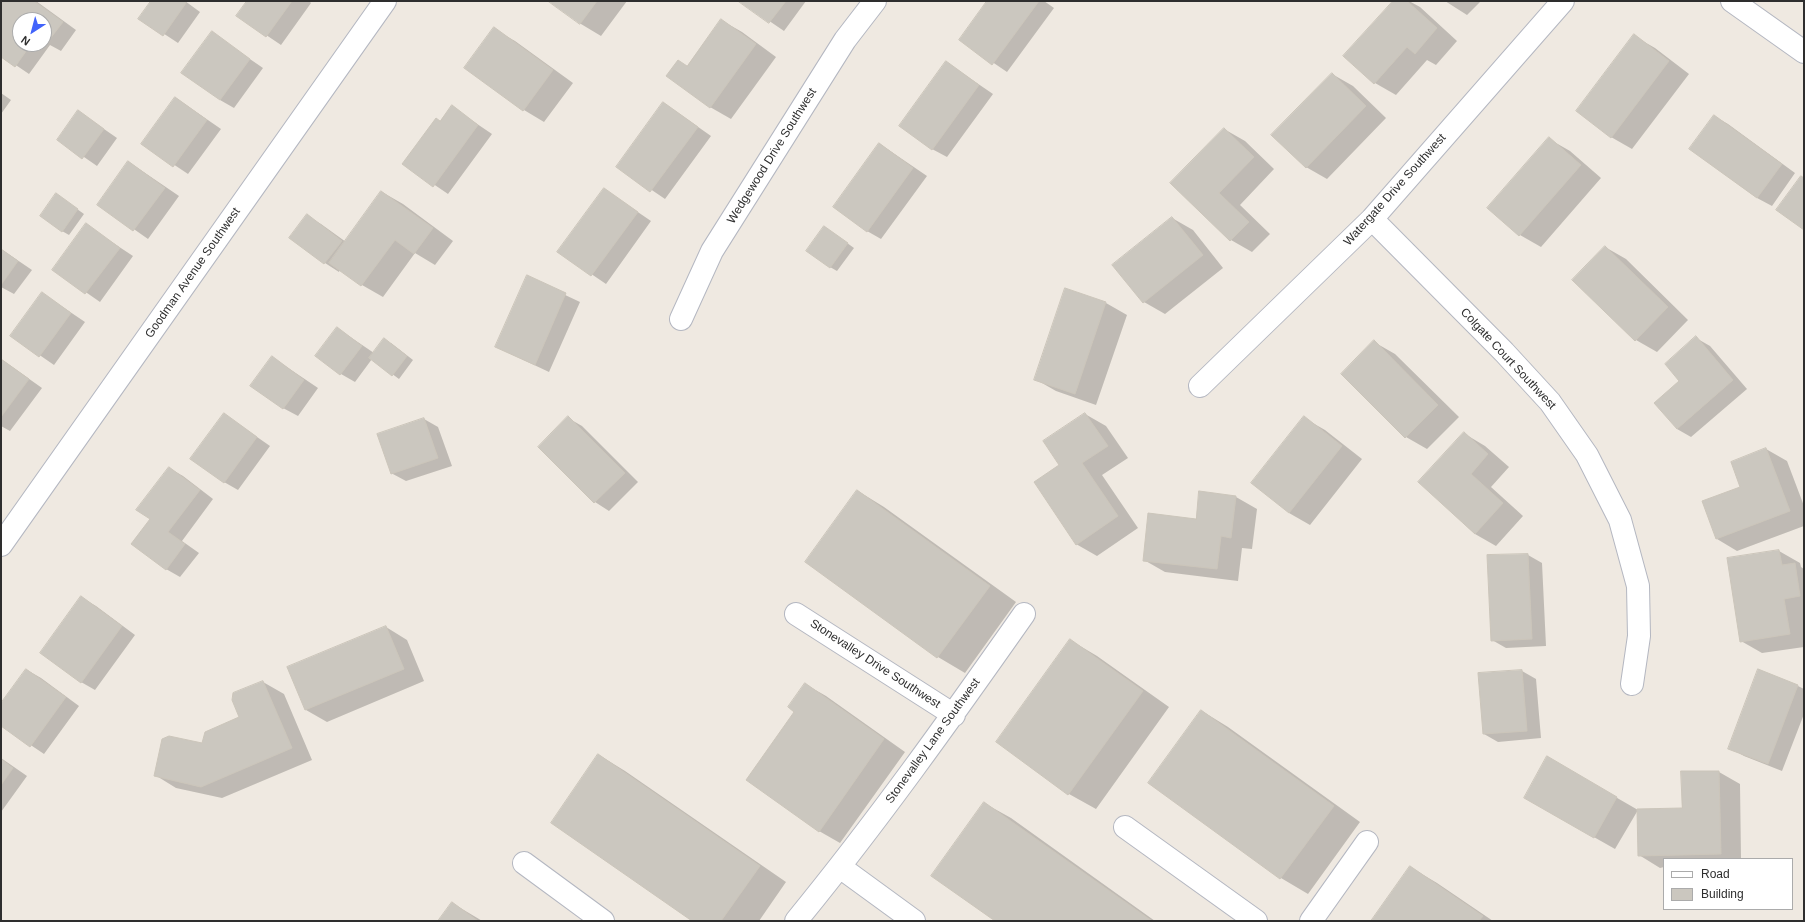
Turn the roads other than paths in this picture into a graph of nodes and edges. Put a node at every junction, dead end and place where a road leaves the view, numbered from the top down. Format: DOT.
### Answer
graph roads {
  1 [pos="385,1"];
  2 [pos="875,1"];
  3 [pos="1563,1"];
  4 [pos="1732,1"];
  5 [pos="1804,52"];
  6 [pos="1372,219"];
  7 [pos="681,319"];
  8 [pos="1200,386"];
  9 [pos="1,546"];
  10 [pos="796,614"];
  11 [pos="1024,614"];
  12 [pos="1632,684"];
  13 [pos="954,715"];
  14 [pos="1125,827"];
  15 [pos="1367,842"];
  16 [pos="524,863"];
  17 [pos="840,867"];
  18 [pos="596,919"];
  19 [pos="796,921"];
  20 [pos="914,921"];
  21 [pos="1256,921"];
  22 [pos="1311,921"];
  1 -- 9 [label="street, Goodman Avenue Southwest"];
  2 -- 7 [label="street, Wedgewood Drive Southwest"];
  3 -- 6 [label="street, Watergate Drive Southwest"];
  4 -- 5 [label="street"];
  6 -- 8 [label="street, Watergate Drive Southwest"];
  6 -- 12 [label="street, Colgate Court Southwest"];
  10 -- 13 [label="street, Stonevalley Drive Southwest"];
  11 -- 13 [label="street, Stonevalley Lane Southwest"];
  13 -- 17 [label="street, Stonevalley Lane Southwest"];
  14 -- 21 [label="street"];
  15 -- 22 [label="street"];
  16 -- 18 [label="street"];
  17 -- 19 [label="street"];
  17 -- 20 [label="street"];
}
